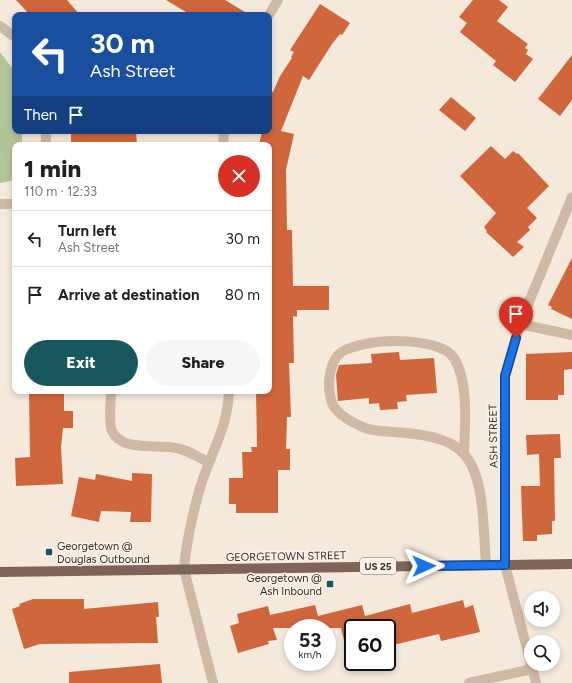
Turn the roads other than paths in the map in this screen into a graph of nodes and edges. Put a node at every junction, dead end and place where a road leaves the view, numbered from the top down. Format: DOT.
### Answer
graph roads {
  1 [pos="278,0"];
  2 [pos="271,12"];
  3 [pos="0,26"];
  4 [pos="12,35"];
  5 [pos="572,197"];
  6 [pos="0,204"];
  7 [pos="12,204"];
  8 [pos="520,324"];
  9 [pos="572,335"];
  10 [pos="111,394"];
  11 [pos="229,394"];
  12 [pos="464,453"];
  13 [pos="210,463"];
  14 [pos="572,564"];
  15 [pos="486,565"];
  16 [pos="505,565"];
  17 [pos="184,569"];
  18 [pos="0,572"];
  19 [pos="524,638"];
  20 [pos="524,671"];
  21 [pos="533,671"];
  22 [pos="213,683"];
  23 [pos="469,683"];
  24 [pos="536,683"];
  1 -- 2 [label="street"];
  3 -- 4 [label="street"];
  5 -- 8 [label="street, ASH STREET"];
  6 -- 7 [label="street"];
  8 -- 9 [label="street"];
  8 -- 16 [label="street, ASH STREET"];
  10 -- 13 [label="street"];
  11 -- 13 [label="street"];
  12 -- 12 [label="street"];
  12 -- 15 [label="street"];
  13 -- 17 [label="street"];
  14 -- 16 [label="main road, GEORGETOWN STREET / US 25"];
  15 -- 16 [label="main road, GEORGETOWN STREET / US 25"];
  15 -- 17 [label="main road, GEORGETOWN STREET / US 25"];
  16 -- 19 [label="street, ASH STREET"];
  17 -- 18 [label="main road, GEORGETOWN STREET / US 25"];
  17 -- 22 [label="street"];
  20 -- 23 [label="street"];
  21 -- 24 [label="street, ASH STREET"];
}
